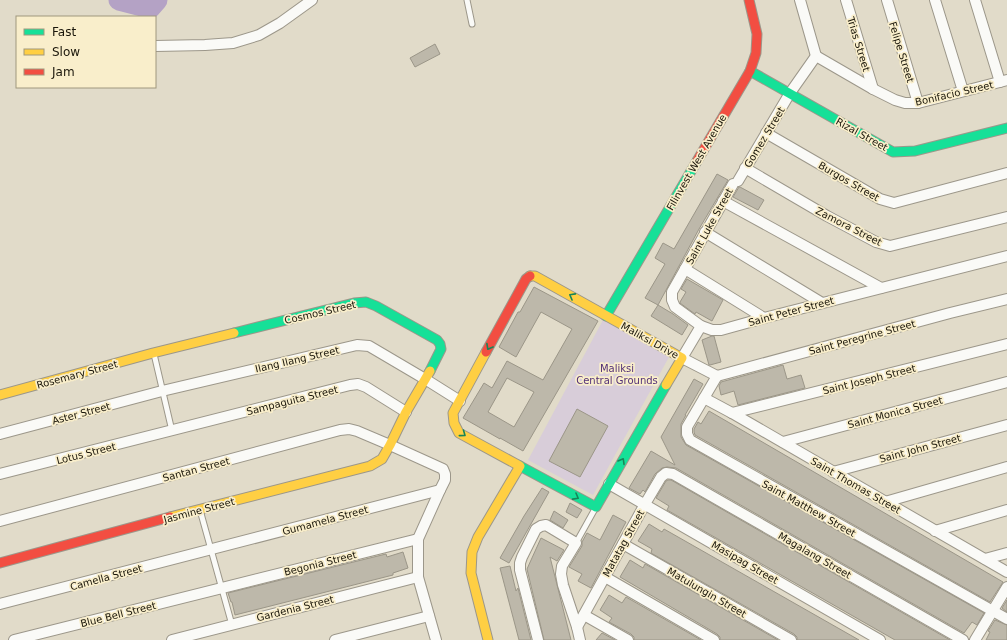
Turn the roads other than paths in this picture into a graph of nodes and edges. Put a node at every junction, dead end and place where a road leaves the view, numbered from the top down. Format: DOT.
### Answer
graph roads {
  1 [pos="312,0"];
  2 [pos="467,0"];
  3 [pos="749,0"];
  4 [pos="800,0"];
  5 [pos="846,0"];
  6 [pos="887,0"];
  7 [pos="935,0"];
  8 [pos="975,0"];
  9 [pos="472,24"];
  10 [pos="156,46"];
  11 [pos="816,56"];
  12 [pos="750,70"];
  13 [pos="1003,81"];
  14 [pos="873,89"];
  15 [pos="963,91"];
  16 [pos="790,93"];
  17 [pos="918,103"];
  18 [pos="1007,128"];
  19 [pos="766,133"];
  20 [pos="745,168"];
  21 [pos="1007,173"];
  22 [pos="735,182"];
  23 [pos="723,201"];
  24 [pos="1007,217"];
  25 [pos="705,232"];
  26 [pos="1007,256"];
  27 [pos="685,268"];
  28 [pos="881,288"];
  29 [pos="1007,299"];
  30 [pos="822,303"];
  31 [pos="606,316"];
  32 [pos="764,318"];
  33 [pos="700,326"];
  34 [pos="1007,344"];
  35 [pos="153,353"];
  36 [pos="682,358"];
  37 [pos="718,376"];
  38 [pos="425,379"];
  39 [pos="1007,382"];
  40 [pos="162,391"];
  41 [pos="0,395"];
  42 [pos="704,398"];
  43 [pos="460,400"];
  44 [pos="406,412"];
  45 [pos="732,413"];
  46 [pos="1007,425"];
  47 [pos="172,431"];
  48 [pos="0,434"];
  49 [pos="783,442"];
  50 [pos="390,445"];
  51 [pos="520,466"];
  52 [pos="1007,467"];
  53 [pos="833,472"];
  54 [pos="666,473"];
  55 [pos="0,474"];
  56 [pos="610,484"];
  57 [pos="440,490"];
  58 [pos="885,502"];
  59 [pos="645,504"];
  60 [pos="596,507"];
  61 [pos="200,509"];
  62 [pos="1007,510"];
  63 [pos="0,521"];
  64 [pos="935,531"];
  65 [pos="418,538"];
  66 [pos="576,543"];
  67 [pos="623,544"];
  68 [pos="211,549"];
  69 [pos="1007,553"];
  70 [pos="984,559"];
  71 [pos="0,563"];
  72 [pos="1007,572"];
  73 [pos="418,576"];
  74 [pos="605,577"];
  75 [pos="222,587"];
  76 [pos="1007,587"];
  77 [pos="0,604"];
  78 [pos="992,611"];
  79 [pos="584,615"];
  80 [pos="429,616"];
  81 [pos="1007,619"];
  82 [pos="232,625"];
  83 [pos="577,627"];
  84 [pos="14,640"];
  85 [pos="172,640"];
  86 [pos="335,640"];
  87 [pos="436,640"];
  88 [pos="488,640"];
  89 [pos="538,640"];
  90 [pos="580,640"];
  91 [pos="628,640"];
  92 [pos="714,640"];
  93 [pos="791,640"];
  94 [pos="880,640"];
  95 [pos="963,640"];
  96 [pos="975,640"];
  1 -- 10 [label="street"];
  2 -- 9 [label="lane"];
  3 -- 12 [label="street, Filinvest West Avenue"];
  4 -- 11 [label="street"];
  5 -- 14 [label="street, Trias Street"];
  6 -- 17 [label="street, Felipe Street"];
  7 -- 15 [label="street"];
  8 -- 13 [label="street"];
  11 -- 14 [label="street, Bonifacio Street"];
  11 -- 16 [label="street, Gomez Street"];
  12 -- 16 [label="street, Rizal Street"];
  12 -- 31 [label="street, Filinvest West Avenue"];
  13 -- 15 [label="street, Bonifacio Street"];
  14 -- 17 [label="street, Bonifacio Street"];
  15 -- 17 [label="street, Bonifacio Street"];
  16 -- 18 [label="street, Rizal Street"];
  16 -- 19 [label="street, Gomez Street"];
  19 -- 20 [label="street, Gomez Street"];
  19 -- 21 [label="street, Burgos Street"];
  20 -- 22 [label="street, Gomez Street"];
  20 -- 24 [label="street, Zamora Street"];
  22 -- 23 [label="street, Saint Luke Street"];
  23 -- 25 [label="street, Saint Luke Street"];
  23 -- 28 [label="street"];
  25 -- 27 [label="street, Saint Luke Street"];
  25 -- 30 [label="street"];
  26 -- 28 [label="street, Saint Peter Street"];
  27 -- 32 [label="street"];
  27 -- 33 [label="street, Saint Luke Street"];
  28 -- 30 [label="street, Saint Peter Street"];
  29 -- 37 [label="street, Saint Peregrine Street"];
  30 -- 32 [label="street, Saint Peter Street"];
  31 -- 36 [label="street, Maliksi Drive"];
  31 -- 43 [label="street, Maliksi Drive, one-way"];
  32 -- 33 [label="street, Saint Peter Street"];
  33 -- 36 [label="street"];
  34 -- 45 [label="street, Saint Joseph Street"];
  35 -- 38 [label="street, Cosmos Street"];
  35 -- 40 [label="lane"];
  35 -- 41 [label="street, Rosemary Street"];
  36 -- 37 [label="street"];
  56 -- 36 [label="street, Maliksi Drive, one-way"];
  37 -- 42 [label="street, Saint Matthew Street"];
  38 -- 40 [label="street, Ilang Ilang Street"];
  38 -- 43 [label="street, Ilang Ilang Street"];
  38 -- 44 [label="street, Cosmos Street"];
  39 -- 49 [label="street, Saint Monica Street"];
  40 -- 47 [label="lane"];
  40 -- 48 [label="street, Aster Street"];
  42 -- 45 [label="street, Saint Thomas Street"];
  42 -- 78 [label="street, Saint Matthew Street"];
  43 -- 51 [label="street, Maliksi Drive, one-way"];
  44 -- 47 [label="street, Sampaguita Street"];
  44 -- 50 [label="street, Jasmine Street"];
  45 -- 49 [label="street, Saint Thomas Street"];
  46 -- 53 [label="street, Saint John Street"];
  47 -- 55 [label="street, Lotus Street"];
  49 -- 53 [label="street, Saint Thomas Street"];
  50 -- 57 [label="street, Santan Street"];
  50 -- 61 [label="street, Jasmine Street"];
  50 -- 63 [label="street, Santan Street"];
  51 -- 60 [label="street, Maliksi Drive, one-way"];
  51 -- 88 [label="street"];
  52 -- 58 [label="street"];
  53 -- 58 [label="street, Saint Thomas Street"];
  54 -- 59 [label="street, Matatag Street"];
  54 -- 95 [label="street, Magalang Street"];
  56 -- 59 [label="street, Masipag Street"];
  56 -- 60 [label="street, Maliksi Drive"];
  57 -- 65 [label="street"];
  57 -- 68 [label="street, Gumamela Street"];
  58 -- 64 [label="street, Saint Thomas Street"];
  59 -- 67 [label="street, Matatag Street"];
  59 -- 94 [label="street, Masipag Street"];
  60 -- 66 [label="lane"];
  61 -- 68 [label="lane"];
  61 -- 71 [label="street, Jasmine Street"];
  62 -- 64 [label="street"];
  64 -- 70 [label="street, Saint Thomas Street"];
  65 -- 73 [label="street"];
  65 -- 75 [label="street, Begonia Street"];
  66 -- 83 [label="street"];
  66 -- 89 [label="street"];
  67 -- 74 [label="street, Matatag Street"];
  67 -- 93 [label="street, Matulungin Street"];
  68 -- 75 [label="lane"];
  68 -- 77 [label="street, Camella Street"];
  69 -- 70 [label="street"];
  70 -- 72 [label="street, Saint Thomas Street"];
  73 -- 80 [label="street"];
  73 -- 82 [label="street, Gardenia Street"];
  74 -- 79 [label="street, Matatag Street"];
  74 -- 92 [label="street"];
  75 -- 82 [label="lane"];
  75 -- 84 [label="street, Blue Bell Street"];
  76 -- 78 [label="street"];
  78 -- 81 [label="street, Saint Matthew Street"];
  78 -- 96 [label="street"];
  79 -- 83 [label="street, Matatag Street"];
  79 -- 91 [label="street"];
  80 -- 86 [label="street"];
  80 -- 87 [label="street"];
  82 -- 85 [label="street, Gardenia Street"];
  83 -- 90 [label="street"];
}
